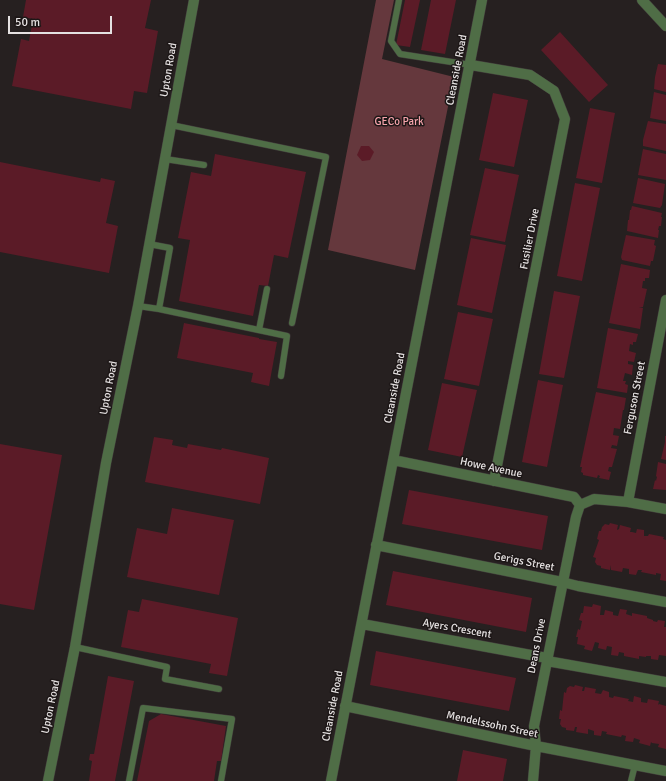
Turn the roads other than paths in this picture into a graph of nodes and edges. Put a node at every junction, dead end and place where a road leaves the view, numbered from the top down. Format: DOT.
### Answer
graph roads {
  1 [pos="194,0"];
  2 [pos="399,0"];
  3 [pos="482,0"];
  4 [pos="642,0"];
  5 [pos="666,26"];
  6 [pos="471,65"];
  7 [pos="171,125"];
  8 [pos="165,159"];
  9 [pos="204,165"];
  10 [pos="149,244"];
  11 [pos="267,289"];
  12 [pos="666,300"];
  13 [pos="138,306"];
  14 [pos="159,309"];
  15 [pos="292,323"];
  16 [pos="259,330"];
  17 [pos="281,376"];
  18 [pos="393,460"];
  19 [pos="494,481"];
  20 [pos="628,502"];
  21 [pos="580,505"];
  22 [pos="666,509"];
  23 [pos="376,545"];
  24 [pos="562,582"];
  25 [pos="666,602"];
  26 [pos="362,624"];
  27 [pos="75,647"];
  28 [pos="547,660"];
  29 [pos="666,682"];
  30 [pos="219,689"];
  31 [pos="345,706"];
  32 [pos="536,746"];
  33 [pos="635,765"];
  34 [pos="666,771"];
  35 [pos="48,781"];
  36 [pos="129,781"];
  37 [pos="220,781"];
  38 [pos="330,781"];
  39 [pos="533,781"];
  40 [pos="631,781"];
  1 -- 7 [label="street, Upton Road"];
  2 -- 6 [label="lane"];
  3 -- 6 [label="street, Cleanside Road"];
  4 -- 5 [label="street"];
  6 -- 18 [label="street, Cleanside Road"];
  6 -- 19 [label="street, Fusilier Drive"];
  7 -- 8 [label="street, Upton Road"];
  7 -- 15 [label="lane"];
  8 -- 9 [label="lane"];
  8 -- 10 [label="street, Upton Road"];
  10 -- 13 [label="street, Upton Road"];
  10 -- 14 [label="lane"];
  11 -- 16 [label="lane"];
  12 -- 20 [label="street, Ferguson Street"];
  13 -- 14 [label="lane"];
  13 -- 27 [label="street, Upton Road"];
  14 -- 16 [label="lane"];
  16 -- 17 [label="lane"];
  18 -- 19 [label="street, Howe Avenue"];
  18 -- 23 [label="street, Cleanside Road"];
  19 -- 21 [label="street, Howe Avenue"];
  20 -- 21 [label="street"];
  20 -- 22 [label="street"];
  21 -- 24 [label="street, Deans Drive"];
  23 -- 24 [label="street, Gerigs Street"];
  23 -- 26 [label="street, Cleanside Road"];
  24 -- 25 [label="street, Gerigs Street"];
  24 -- 28 [label="street, Deans Drive"];
  26 -- 28 [label="street, Ayers Crescent"];
  26 -- 31 [label="street, Cleanside Road"];
  27 -- 30 [label="lane"];
  27 -- 35 [label="street, Upton Road"];
  28 -- 29 [label="street, Ayers Crescent"];
  28 -- 32 [label="street, Deans Drive"];
  31 -- 32 [label="street, Mendelssohn Street"];
  31 -- 38 [label="street, Cleanside Road"];
  32 -- 33 [label="street, Mendelssohn Street"];
  32 -- 39 [label="street, Deans Drive"];
  33 -- 34 [label="street, Mendelssohn Street"];
  33 -- 40 [label="lane"];
  36 -- 37 [label="lane"];
}
